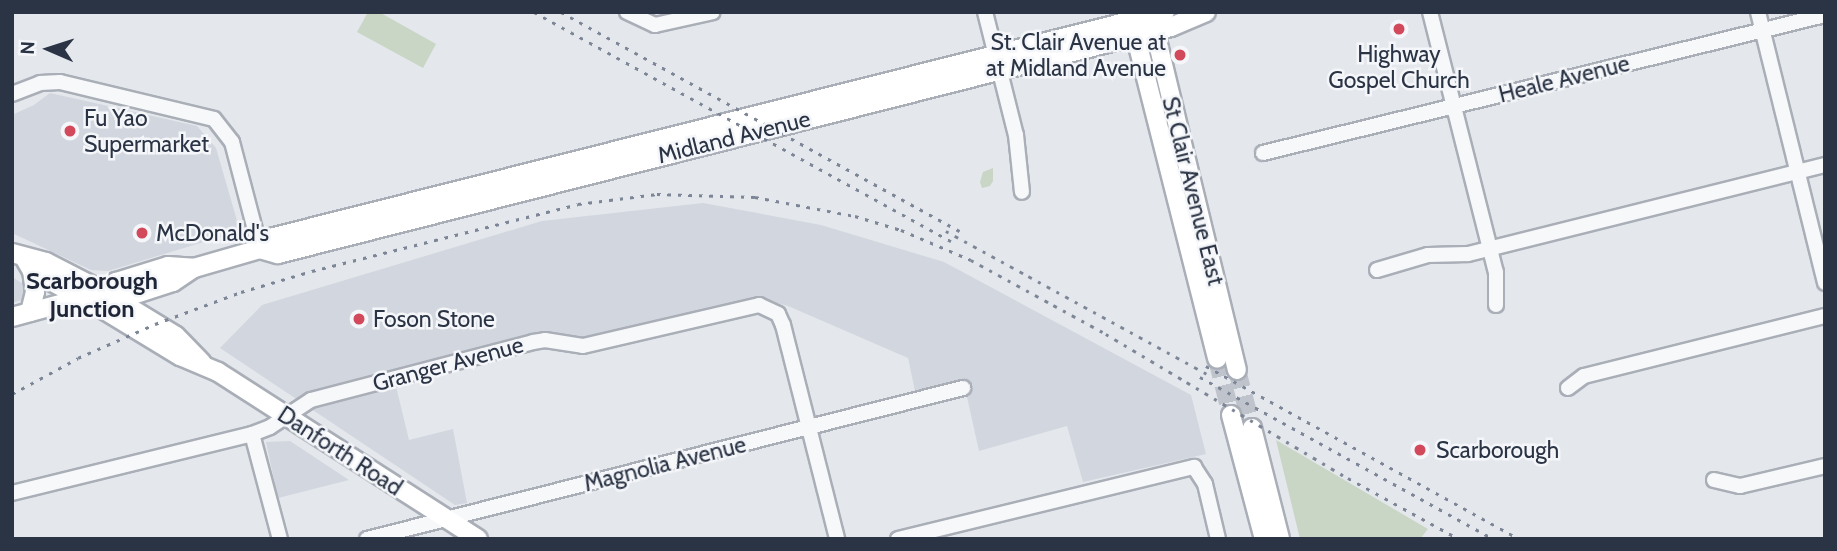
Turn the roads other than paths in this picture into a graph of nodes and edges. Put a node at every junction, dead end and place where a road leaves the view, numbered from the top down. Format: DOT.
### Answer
graph roads {
  1 [pos="627,12"];
  2 [pos="713,12"];
  3 [pos="985,12"];
  4 [pos="1206,12"];
  5 [pos="1430,12"];
  6 [pos="1758,12"];
  7 [pos="1825,15"];
  8 [pos="1155,17"];
  9 [pos="1132,22"];
  10 [pos="1763,30"];
  11 [pos="997,61"];
  12 [pos="12,94"];
  13 [pos="1453,106"];
  14 [pos="1263,153"];
  15 [pos="1825,165"];
  16 [pos="1797,172"];
  17 [pos="1022,192"];
  18 [pos="260,249"];
  19 [pos="1489,249"];
  20 [pos="23,261"];
  21 [pos="1377,270"];
  22 [pos="1825,283"];
  23 [pos="104,292"];
  24 [pos="81,298"];
  25 [pos="1496,306"];
  26 [pos="30,312"];
  27 [pos="1825,316"];
  28 [pos="12,317"];
  29 [pos="1217,359"];
  30 [pos="202,363"];
  31 [pos="1237,370"];
  32 [pos="963,388"];
  33 [pos="1568,388"];
  34 [pos="1231,415"];
  35 [pos="287,416"];
  36 [pos="809,426"];
  37 [pos="1252,428"];
  38 [pos="252,434"];
  39 [pos="1825,466"];
  40 [pos="1714,480"];
  41 [pos="12,493"];
  42 [pos="446,519"];
  43 [pos="280,539"];
  44 [pos="367,539"];
  45 [pos="478,539"];
  46 [pos="837,539"];
  47 [pos="898,539"];
  48 [pos="1218,539"];
  49 [pos="1264,539"];
  50 [pos="1280,539"];
  1 -- 2 [label="street"];
  3 -- 11 [label="street"];
  4 -- 8 [label="main road, Midland Avenue"];
  5 -- 13 [label="street"];
  6 -- 10 [label="street"];
  7 -- 10 [label="street, Heale Avenue"];
  8 -- 9 [label="main road, Midland Avenue"];
  8 -- 31 [label="main road, St Clair Avenue East"];
  9 -- 11 [label="main road, Midland Avenue"];
  9 -- 29 [label="main road, St Clair Avenue East"];
  10 -- 13 [label="street, Heale Avenue"];
  10 -- 16 [label="street"];
  11 -- 17 [label="street"];
  11 -- 18 [label="main road, Midland Avenue"];
  12 -- 18 [label="street"];
  13 -- 14 [label="street, Heale Avenue"];
  13 -- 19 [label="street"];
  15 -- 16 [label="street"];
  16 -- 19 [label="street"];
  16 -- 22 [label="street"];
  18 -- 23 [label="main road, Midland Avenue"];
  19 -- 21 [label="street"];
  19 -- 25 [label="street"];
  20 -- 23 [label="main road, Danforth Road"];
  20 -- 24 [label="main road, Danforth Road"];
  20 -- 26 [label="main road"];
  23 -- 24 [label="main road, Midland Avenue"];
  23 -- 30 [label="main road, Danforth Road"];
  24 -- 26 [label="main road, Midland Avenue"];
  24 -- 30 [label="main road, Danforth Road"];
  26 -- 28 [label="main road, Midland Avenue"];
  27 -- 33 [label="street"];
  30 -- 35 [label="main road, Danforth Road"];
  32 -- 36 [label="street, Magnolia Avenue"];
  34 -- 49 [label="main road"];
  35 -- 36 [label="street, Granger Avenue"];
  35 -- 38 [label="street, Granger Avenue"];
  35 -- 42 [label="main road, Danforth Road"];
  36 -- 42 [label="street, Magnolia Avenue"];
  36 -- 46 [label="street, Granger Avenue"];
  37 -- 50 [label="main road"];
  38 -- 41 [label="street, Granger Avenue"];
  38 -- 43 [label="street"];
  39 -- 40 [label="street"];
  42 -- 44 [label="street, Magnolia Avenue"];
  42 -- 45 [label="main road, Danforth Road"];
  47 -- 48 [label="street"];
}
